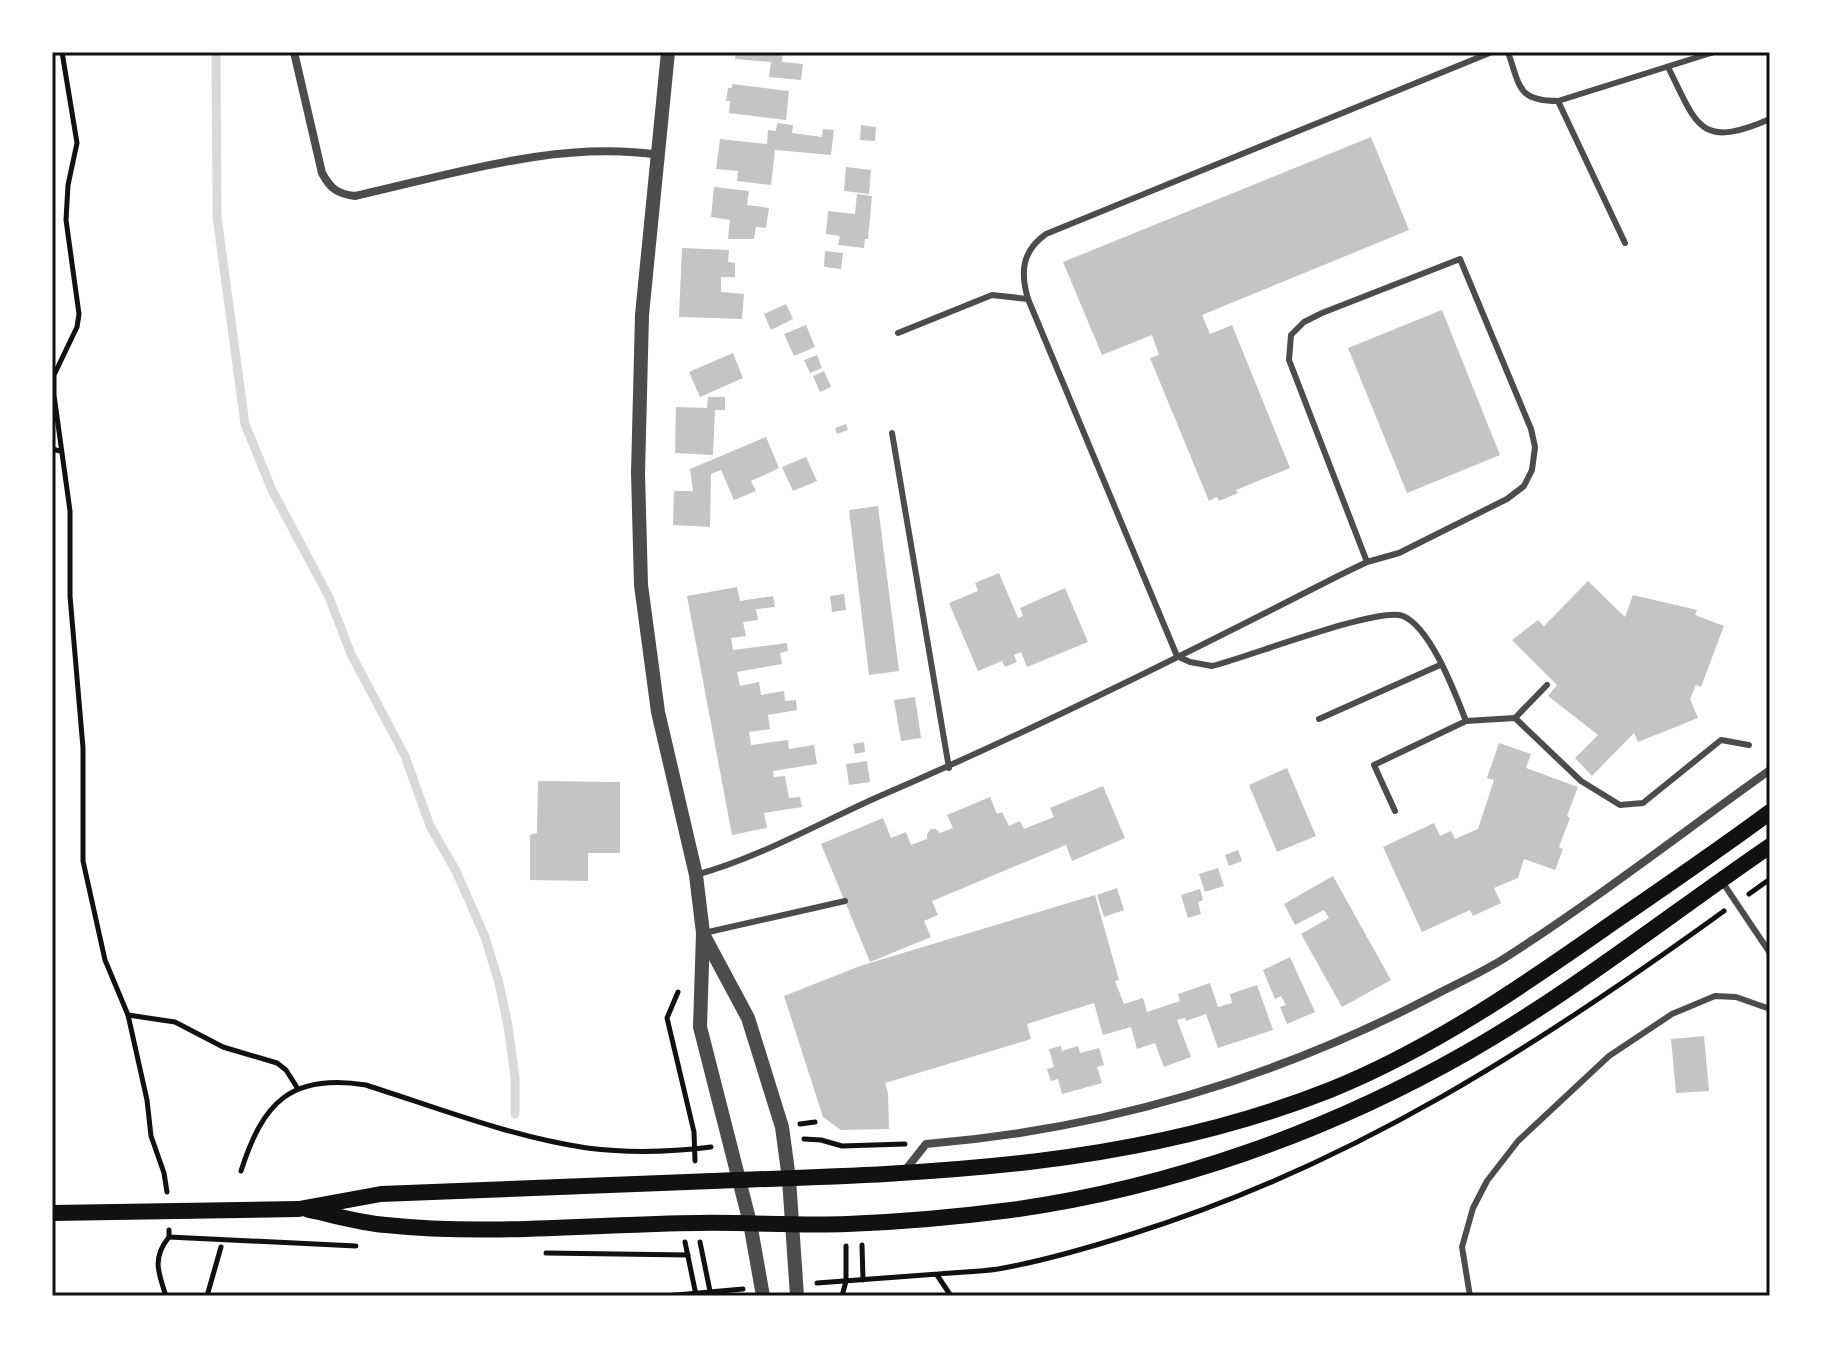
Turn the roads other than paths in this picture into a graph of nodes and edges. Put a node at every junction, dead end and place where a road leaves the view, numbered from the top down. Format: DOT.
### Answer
graph roads {
  1 [pos="294,52"];
  2 [pos="668,52"];
  3 [pos="1492,52"];
  4 [pos="1508,52"];
  5 [pos="1714,52"];
  6 [pos="1668,67"];
  7 [pos="1558,101"];
  8 [pos="1770,119"];
  9 [pos="659,155"];
  10 [pos="1625,243"];
  11 [pos="1028,299"];
  12 [pos="898,333"];
  13 [pos="892,433"];
  14 [pos="1367,562"];
  15 [pos="1177,656"];
  16 [pos="1440,665"];
  17 [pos="1547,685"];
  18 [pos="1515,718"];
  19 [pos="1319,719"];
  20 [pos="1466,721"];
  21 [pos="1749,745"];
  22 [pos="949,768"];
  23 [pos="1770,772"];
  24 [pos="1395,811"];
  25 [pos="1770,812"];
  26 [pos="1770,846"];
  27 [pos="696,875"];
  28 [pos="1721,879"];
  29 [pos="845,901"];
  30 [pos="703,933"];
  31 [pos="1770,953"];
  32 [pos="1770,1009"];
  33 [pos="902,1174"];
  34 [pos="789,1179"];
  35 [pos="740,1180"];
  36 [pos="299,1209"];
  37 [pos="52,1213"];
  38 [pos="750,1223"];
  39 [pos="792,1224"];
  40 [pos="796,1290"];
  41 [pos="763,1296"];
  42 [pos="1470,1296"];
  1 -- 9 [label="street"];
  2 -- 9 [label="street"];
  3 -- 11 [label="lane"];
  4 -- 7 [label="lane"];
  5 -- 6 [label="lane"];
  6 -- 7 [label="lane"];
  6 -- 8 [label="lane"];
  7 -- 10 [label="lane"];
  9 -- 27 [label="street"];
  11 -- 12 [label="lane"];
  11 -- 15 [label="lane"];
  13 -- 22 [label="lane"];
  14 -- 14 [label="lane"];
  14 -- 15 [label="lane"];
  15 -- 16 [label="lane"];
  15 -- 22 [label="lane"];
  16 -- 19 [label="lane"];
  16 -- 20 [label="lane"];
  17 -- 18 [label="lane"];
  18 -- 20 [label="lane"];
  18 -- 21 [label="lane"];
  20 -- 24 [label="lane"];
  22 -- 27 [label="lane"];
  23 -- 33 [label="street"];
  25 -- 33 [label="main road"];
  26 -- 28 [label="main road"];
  27 -- 30 [label="street"];
  28 -- 31 [label="lane"];
  28 -- 39 [label="main road"];
  29 -- 30 [label="lane"];
  30 -- 34 [label="street"];
  30 -- 35 [label="street"];
  32 -- 42 [label="lane"];
  33 -- 34 [label="main road"];
  34 -- 35 [label="main road"];
  34 -- 39 [label="street"];
  35 -- 36 [label="main road"];
  35 -- 38 [label="street"];
  36 -- 37 [label="main road"];
  36 -- 38 [label="main road"];
  38 -- 39 [label="main road"];
  38 -- 41 [label="street"];
  39 -- 40 [label="street"];
}
